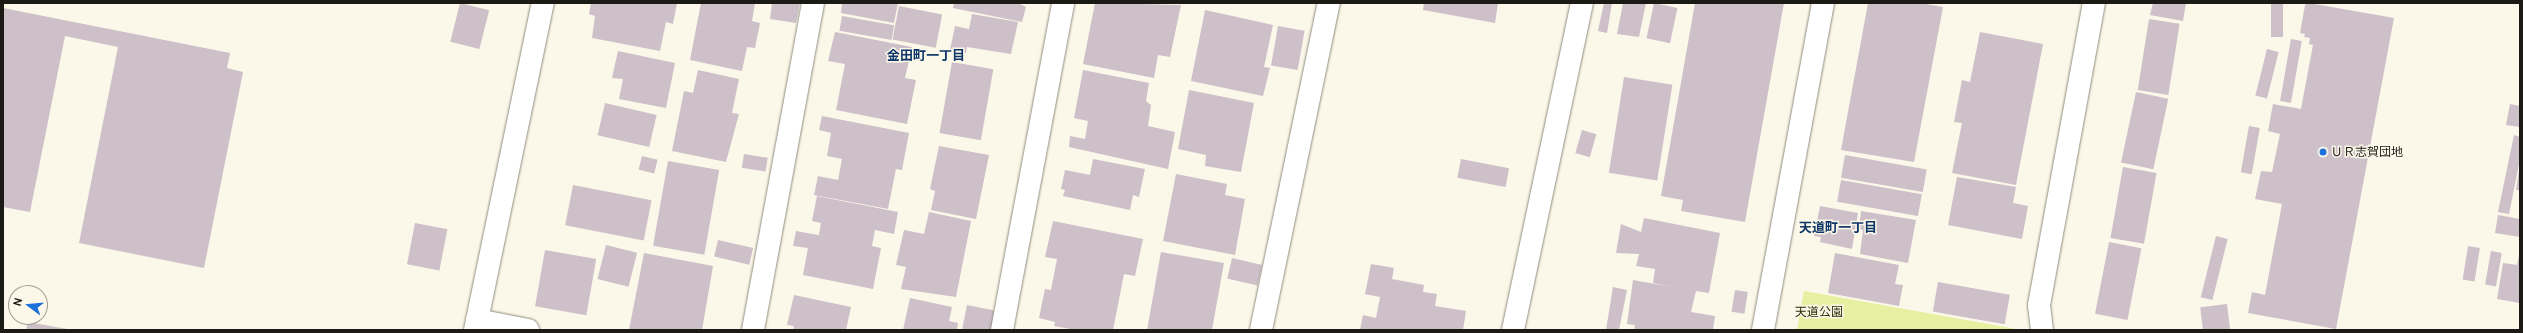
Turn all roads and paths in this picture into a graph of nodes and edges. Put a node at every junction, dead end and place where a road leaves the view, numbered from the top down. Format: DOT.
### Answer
graph roads {
  1 [pos="543,3"];
  2 [pos="812,3"];
  3 [pos="1063,3"];
  4 [pos="1329,3"];
  5 [pos="1582,3"];
  6 [pos="1823,3"];
  7 [pos="2094,3"];
  8 [pos="476,325"];
  9 [pos="528,330"];
  10 [pos="753,330"];
  11 [pos="1002,330"];
  12 [pos="1261,330"];
  13 [pos="1513,330"];
  14 [pos="1763,330"];
  15 [pos="2042,330"];
  1 -- 8 [label="street"];
  2 -- 10 [label="street"];
  3 -- 11 [label="street"];
  4 -- 12 [label="street"];
  5 -- 13 [label="street"];
  6 -- 14 [label="street"];
  7 -- 15 [label="street"];
  8 -- 9 [label="street"];
}
